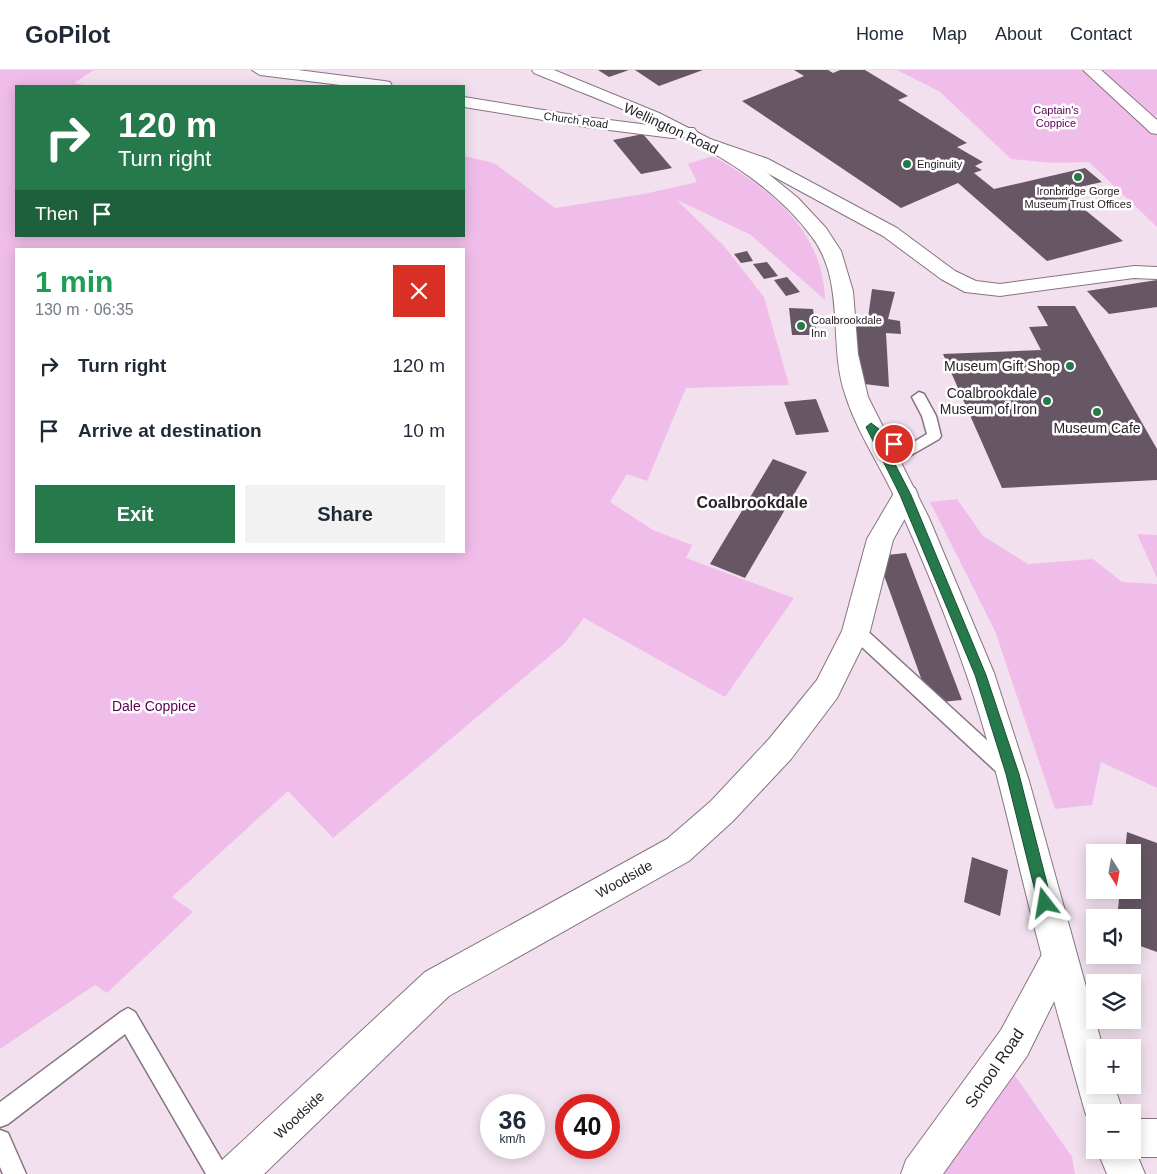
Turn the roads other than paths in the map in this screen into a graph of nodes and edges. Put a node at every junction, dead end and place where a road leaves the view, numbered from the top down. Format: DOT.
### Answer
graph roads {
  1 [pos="260,70"];
  2 [pos="540,70"];
  3 [pos="1091,70"];
  4 [pos="376,85"];
  5 [pos="465,102"];
  6 [pos="1157,129"];
  7 [pos="688,132"];
  8 [pos="710,144"];
  9 [pos="1157,273"];
  10 [pos="919,397"];
  11 [pos="871,427"];
  12 [pos="906,495"];
  13 [pos="856,631"];
  14 [pos="1012,774"];
  15 [pos="1059,958"];
  16 [pos="1086,1049"];
  17 [pos="0,1116"];
  18 [pos="1141,1138"];
  19 [pos="1157,1138"];
  20 [pos="0,1141"];
  21 [pos="1120,1159"];
  22 [pos="15,1174"];
  23 [pos="219,1174"];
  24 [pos="236,1174"];
  25 [pos="920,1174"];
  26 [pos="1126,1174"];
  1 -- 4 [label="street"];
  2 -- 7 [label="street, Wellington Road"];
  3 -- 6 [label="street"];
  5 -- 7 [label="street, Church Road"];
  7 -- 8 [label="street, Wellington Road"];
  8 -- 9 [label="street"];
  8 -- 11 [label="street, Wellington Road"];
  10 -- 11 [label="lane"];
  11 -- 12 [label="street, Wellington Road"];
  12 -- 13 [label="street, Woodside"];
  12 -- 14 [label="street, Wellington Road"];
  13 -- 14 [label="lane"];
  13 -- 24 [label="street, Woodside"];
  14 -- 15 [label="street, Wellington Road"];
  15 -- 16 [label="street, Wellington Road"];
  15 -- 25 [label="street, School Road"];
  17 -- 23 [label="lane"];
  18 -- 19 [label="street"];
  20 -- 22 [label="lane"];
  21 -- 26 [label="street"];
}
